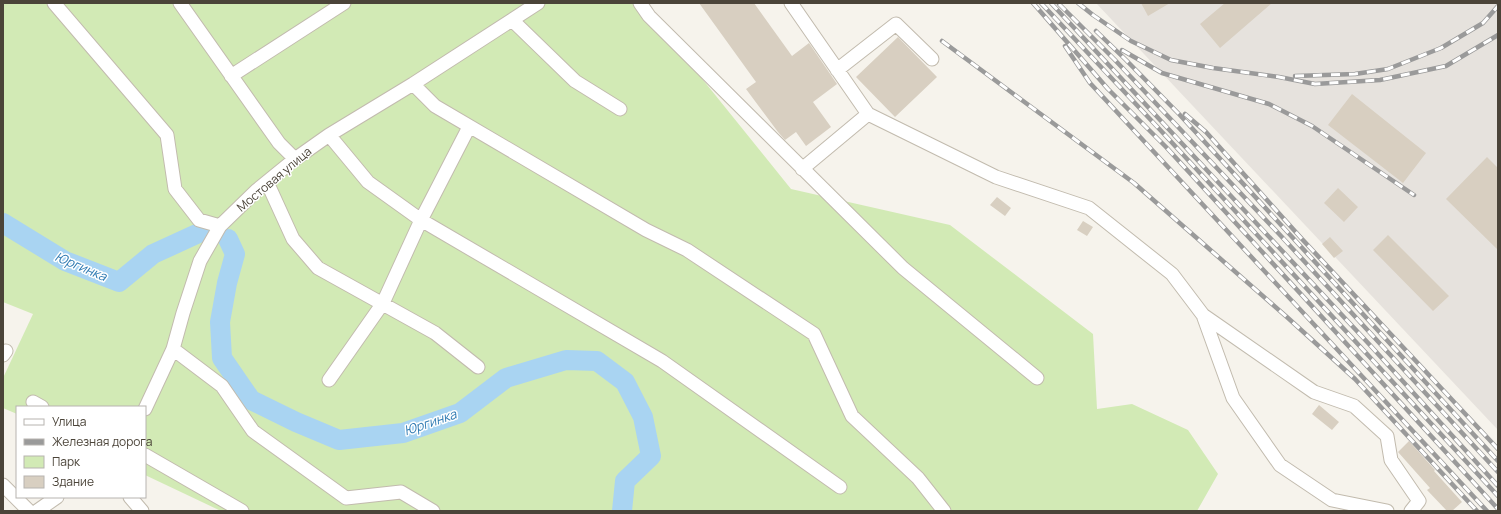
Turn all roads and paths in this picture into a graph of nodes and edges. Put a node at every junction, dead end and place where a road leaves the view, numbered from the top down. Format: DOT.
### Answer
graph roads {
  1 [pos="54,3"];
  2 [pos="180,3"];
  3 [pos="344,3"];
  4 [pos="538,3"];
  5 [pos="640,3"];
  6 [pos="791,3"];
  7 [pos="512,20"];
  8 [pos="932,59"];
  9 [pos="837,70"];
  10 [pos="231,76"];
  11 [pos="413,84"];
  12 [pos="620,109"];
  13 [pos="868,114"];
  14 [pos="469,126"];
  15 [pos="329,135"];
  16 [pos="295,159"];
  17 [pos="802,168"];
  18 [pos="267,182"];
  19 [pos="421,220"];
  20 [pos="220,226"];
  21 [pos="383,303"];
  22 [pos="1204,315"];
  23 [pos="173,349"];
  24 [pos="478,367"];
  25 [pos="1037,378"];
  26 [pos="330,380"];
  27 [pos="146,407"];
  28 [pos="146,456"];
  29 [pos="3,485"];
  30 [pos="840,487"];
  31 [pos="56,498"];
  32 [pos="131,498"];
  33 [pos="29,511"];
  34 [pos="37,511"];
  35 [pos="142,511"];
  36 [pos="242,511"];
  37 [pos="433,511"];
  38 [pos="944,511"];
  39 [pos="1387,511"];
  40 [pos="1411,511"];
  1 -- 20 [label="street"];
  2 -- 10 [label="street"];
  3 -- 10 [label="street"];
  4 -- 7 [label="street, Мостовая улица"];
  5 -- 17 [label="street"];
  6 -- 9 [label="street"];
  7 -- 11 [label="street, Мостовая улица"];
  7 -- 12 [label="street"];
  8 -- 9 [label="street"];
  9 -- 13 [label="street"];
  10 -- 16 [label="street"];
  11 -- 14 [label="street"];
  11 -- 15 [label="street, Мостовая улица"];
  13 -- 17 [label="street"];
  13 -- 22 [label="street"];
  14 -- 19 [label="street"];
  14 -- 38 [label="street"];
  15 -- 16 [label="street, Мостовая улица"];
  15 -- 19 [label="street"];
  16 -- 18 [label="street, Мостовая улица"];
  17 -- 25 [label="street"];
  18 -- 20 [label="street, Мостовая улица"];
  18 -- 21 [label="street"];
  19 -- 21 [label="street"];
  19 -- 30 [label="street"];
  20 -- 23 [label="street, Мостовая улица"];
  21 -- 24 [label="street"];
  21 -- 26 [label="street"];
  22 -- 39 [label="street"];
  22 -- 40 [label="street"];
  23 -- 27 [label="street, Мостовая улица"];
  23 -- 37 [label="street"];
  28 -- 36 [label="street"];
  29 -- 33 [label="street"];
  31 -- 34 [label="street"];
  32 -- 35 [label="street"];
}
